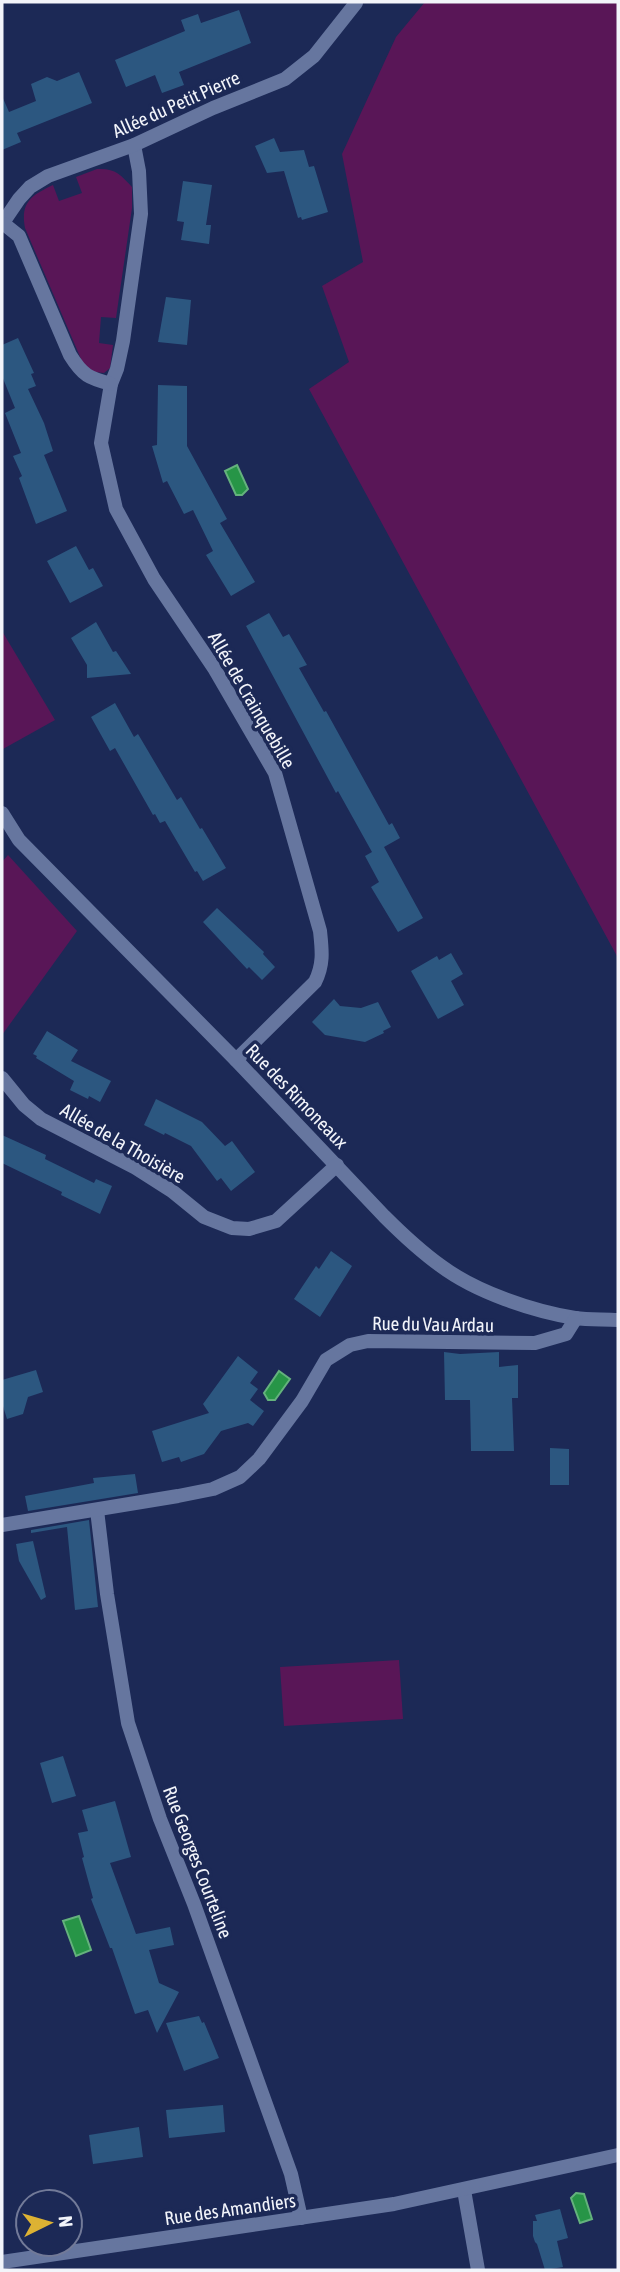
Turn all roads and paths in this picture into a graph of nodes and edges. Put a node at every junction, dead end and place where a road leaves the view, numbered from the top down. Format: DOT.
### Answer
graph roads {
  1 [pos="356,3"];
  2 [pos="134,145"];
  3 [pos="3,224"];
  4 [pos="111,384"];
  5 [pos="2,813"];
  6 [pos="236,1060"];
  7 [pos="2,1078"];
  8 [pos="337,1166"];
  9 [pos="576,1318"];
  10 [pos="618,1320"];
  11 [pos="97,1510"];
  12 [pos="2,1525"];
  13 [pos="618,2155"];
  14 [pos="464,2190"];
  15 [pos="301,2218"];
  16 [pos="2,2262"];
  17 [pos="478,2270"];
  1 -- 2 [label="street, Allée du Petit Pierre"];
  2 -- 3 [label="street, Allée du Petit Pierre"];
  2 -- 4 [label="street, Allée de Crainquebille"];
  3 -- 4 [label="street"];
  4 -- 6 [label="street, Allée de Crainquebille"];
  5 -- 6 [label="street, Rue des Rimoneaux"];
  6 -- 8 [label="street, Rue des Rimoneaux"];
  7 -- 8 [label="street, Allée de la Thoisière"];
  8 -- 9 [label="street, Rue des Rimoneaux"];
  9 -- 10 [label="street, Rue des Rimoneaux"];
  9 -- 11 [label="street, Rue du Vau Ardau"];
  11 -- 12 [label="street, Rue du Vau Ardau"];
  11 -- 15 [label="street, Rue Georges Courteline"];
  13 -- 14 [label="street, Rue des Amandiers"];
  14 -- 15 [label="street, Rue des Amandiers"];
  14 -- 17 [label="street"];
  15 -- 16 [label="street, Rue des Amandiers"];
}
